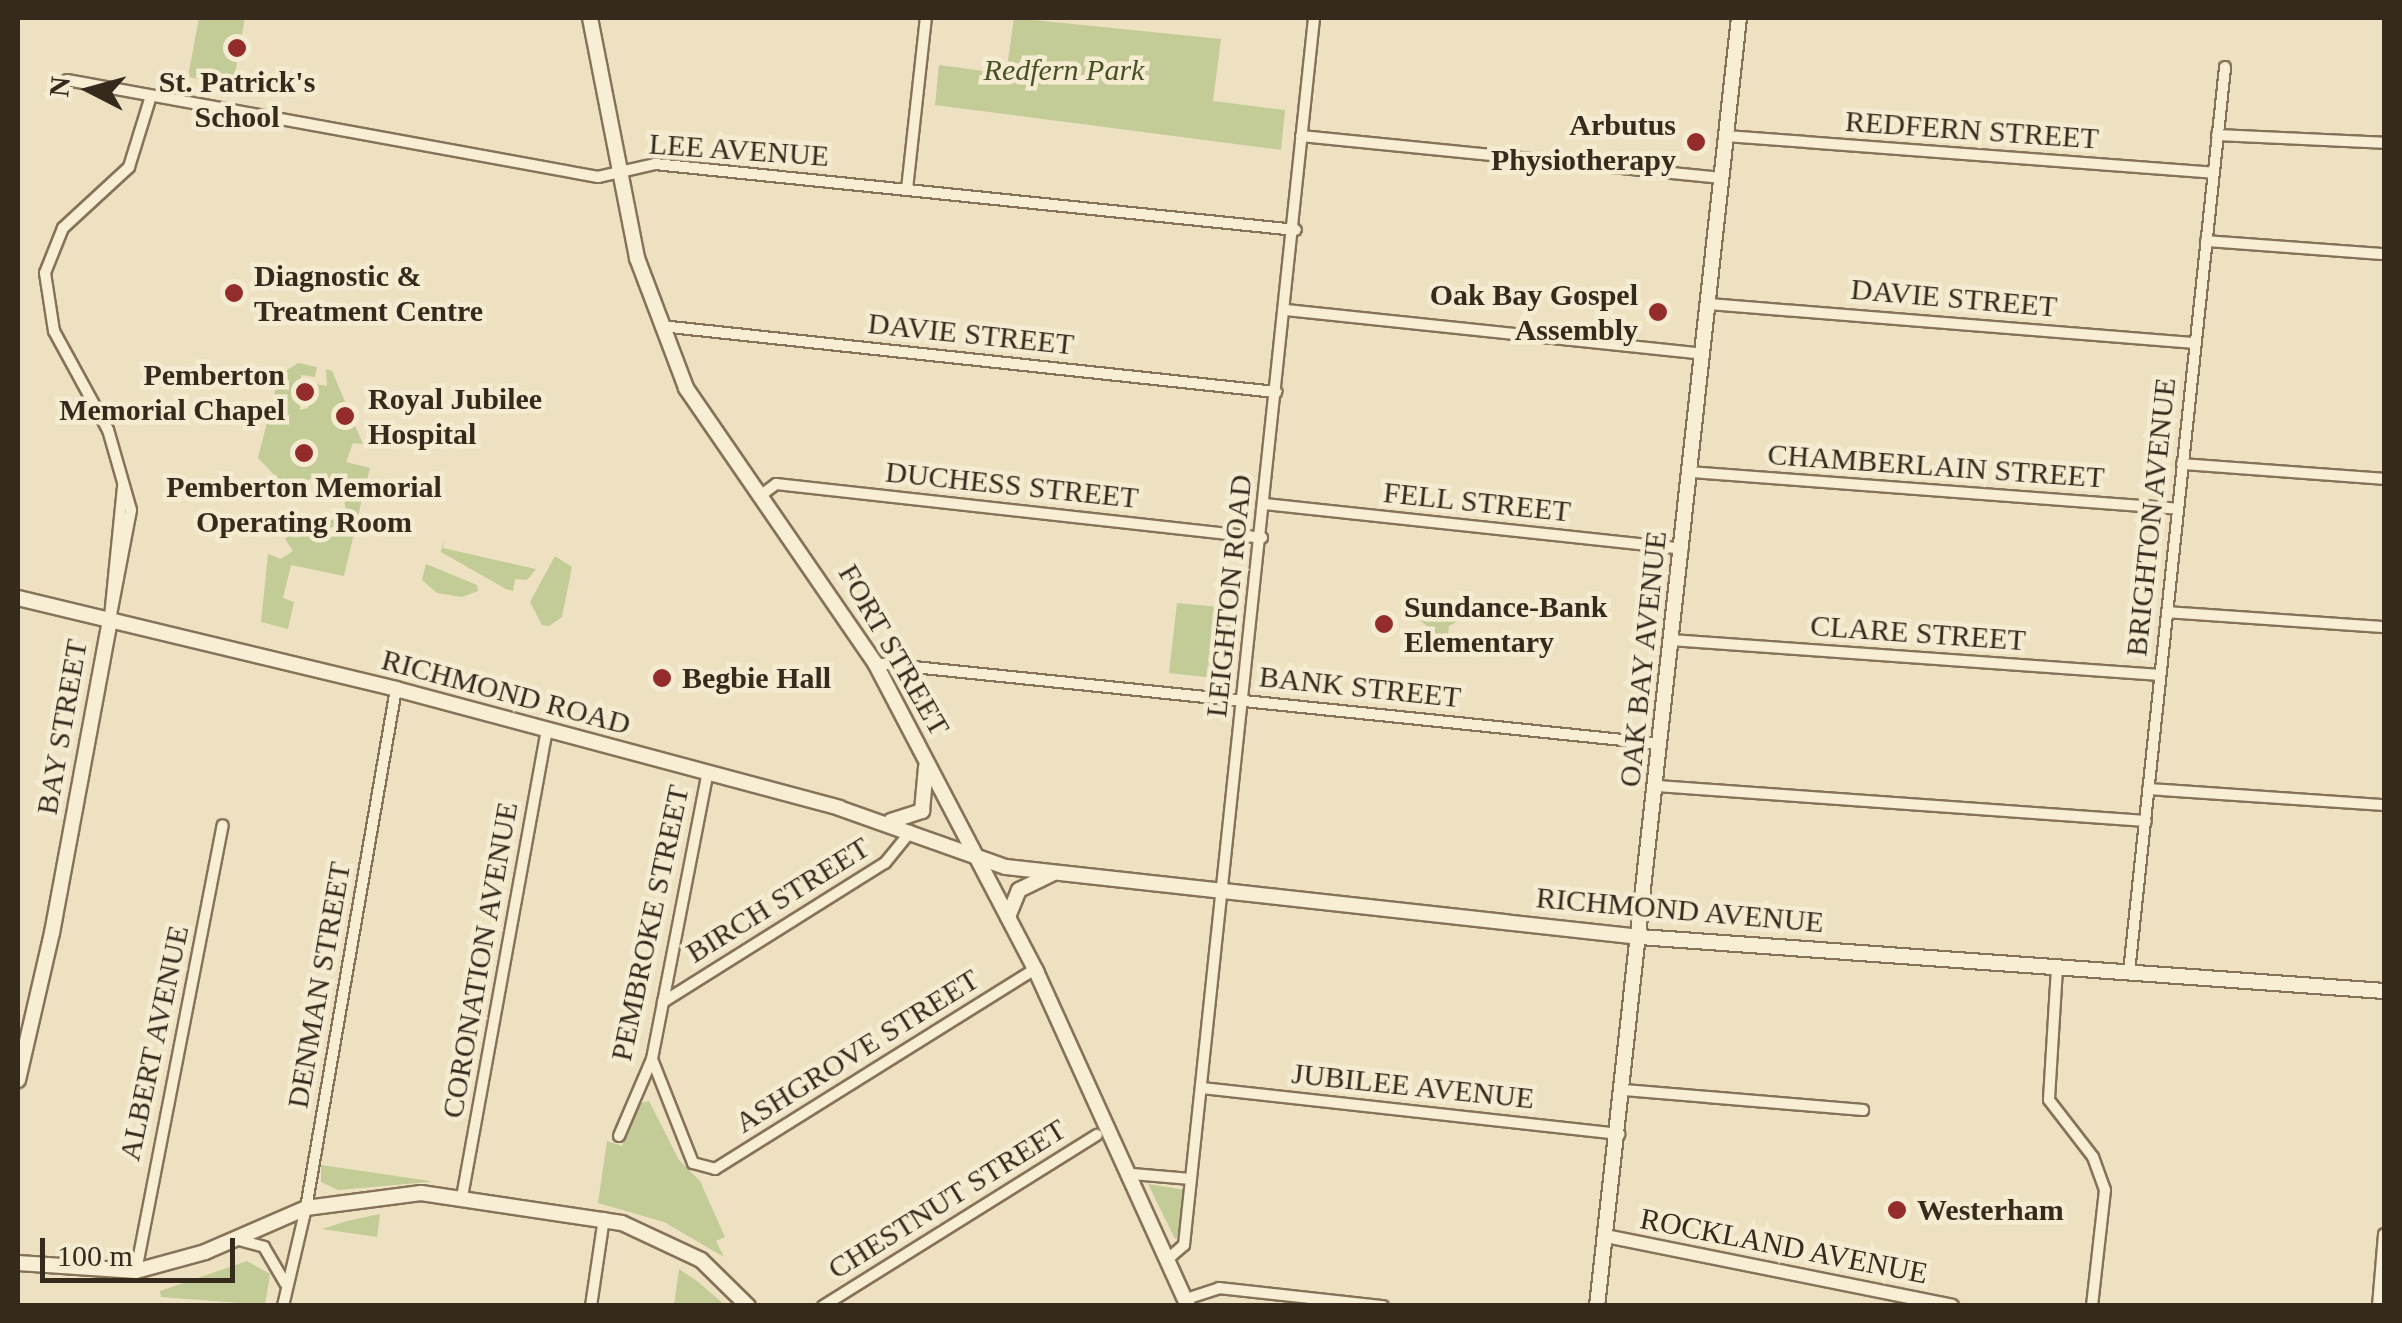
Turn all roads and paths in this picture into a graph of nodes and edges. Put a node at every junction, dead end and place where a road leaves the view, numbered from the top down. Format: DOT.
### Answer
graph roads {
  1 [pos="590,18"];
  2 [pos="926,18"];
  3 [pos="1314,18"];
  4 [pos="1739,18"];
  5 [pos="2225,67"];
  6 [pos="68,80"];
  7 [pos="151,96"];
  8 [pos="1301,136"];
  9 [pos="1726,136"];
  10 [pos="2218,136"];
  11 [pos="2384,143"];
  12 [pos="618,172"];
  13 [pos="2214,172"];
  14 [pos="1722,178"];
  15 [pos="906,189"];
  16 [pos="1296,230"];
  17 [pos="2206,241"];
  18 [pos="2384,254"];
  19 [pos="1708,304"];
  20 [pos="1286,310"];
  21 [pos="660,326"];
  22 [pos="2195,343"];
  23 [pos="1703,354"];
  24 [pos="1276,392"];
  25 [pos="2182,464"];
  26 [pos="1690,472"];
  27 [pos="2384,480"];
  28 [pos="760,496"];
  29 [pos="1265,504"];
  30 [pos="2178,510"];
  31 [pos="1262,538"];
  32 [pos="1682,550"];
  33 [pos="18,598"];
  34 [pos="2166,612"];
  35 [pos="110,620"];
  36 [pos="2384,627"];
  37 [pos="1672,640"];
  38 [pos="875,663"];
  39 [pos="2159,675"];
  40 [pos="396,689"];
  41 [pos="1244,699"];
  42 [pos="546,732"];
  43 [pos="1661,744"];
  44 [pos="926,756"];
  45 [pos="708,776"];
  46 [pos="1657,786"];
  47 [pos="2148,788"];
  48 [pos="2384,805"];
  49 [pos="2146,820"];
  50 [pos="887,822"];
  51 [pos="223,825"];
  52 [pos="911,830"];
  53 [pos="975,857"];
  54 [pos="1052,874"];
  55 [pos="1224,892"];
  56 [pos="1008,918"];
  57 [pos="1640,937"];
  58 [pos="2057,968"];
  59 [pos="1034,969"];
  60 [pos="2129,972"];
  61 [pos="2384,991"];
  62 [pos="663,1002"];
  63 [pos="652,1059"];
  64 [pos="18,1080"];
  65 [pos="1202,1088"];
  66 [pos="1624,1090"];
  67 [pos="1863,1110"];
  68 [pos="1619,1134"];
  69 [pos="619,1136"];
  70 [pos="1097,1136"];
  71 [pos="1132,1174"];
  72 [pos="1191,1179"];
  73 [pos="462,1197"];
  74 [pos="306,1208"];
  75 [pos="604,1218"];
  76 [pos="2384,1234"];
  77 [pos="1606,1236"];
  78 [pos="234,1239"];
  79 [pos="1169,1258"];
  80 [pos="18,1262"];
  81 [pos="136,1272"];
  82 [pos="286,1289"];
  83 [pos="744,1301"];
  84 [pos="1187,1302"];
  85 [pos="283,1306"];
  86 [pos="592,1306"];
  87 [pos="824,1306"];
  88 [pos="1383,1306"];
  89 [pos="1597,1306"];
  90 [pos="1952,1306"];
  91 [pos="2092,1306"];
  92 [pos="2378,1306"];
  1 -- 12 [label="main road, FORT STREET"];
  2 -- 15 [label="street"];
  3 -- 8 [label="street, LEIGHTON ROAD"];
  4 -- 9 [label="main road, OAK BAY AVENUE"];
  5 -- 10 [label="street, BRIGHTON AVENUE"];
  6 -- 7 [label="street, LEE AVENUE"];
  7 -- 12 [label="street, LEE AVENUE"];
  7 -- 35 [label="street, BAY STREET"];
  8 -- 14 [label="street"];
  8 -- 16 [label="street, LEIGHTON ROAD"];
  9 -- 13 [label="street, REDFERN STREET"];
  9 -- 14 [label="main road, OAK BAY AVENUE"];
  10 -- 11 [label="street"];
  10 -- 13 [label="street, BRIGHTON AVENUE"];
  12 -- 15 [label="street, LEE AVENUE"];
  12 -- 21 [label="main road, FORT STREET"];
  13 -- 17 [label="street, BRIGHTON AVENUE"];
  14 -- 19 [label="main road, OAK BAY AVENUE"];
  15 -- 16 [label="street, LEE AVENUE"];
  16 -- 20 [label="street, LEIGHTON ROAD"];
  17 -- 18 [label="street"];
  17 -- 22 [label="street, BRIGHTON AVENUE"];
  19 -- 22 [label="street, DAVIE STREET"];
  19 -- 23 [label="main road, OAK BAY AVENUE"];
  20 -- 23 [label="street"];
  20 -- 24 [label="street, LEIGHTON ROAD"];
  21 -- 24 [label="street, DAVIE STREET"];
  21 -- 28 [label="main road, FORT STREET"];
  22 -- 25 [label="street, BRIGHTON AVENUE"];
  23 -- 26 [label="main road, OAK BAY AVENUE"];
  24 -- 29 [label="street, LEIGHTON ROAD"];
  25 -- 27 [label="street"];
  25 -- 30 [label="street, BRIGHTON AVENUE"];
  26 -- 30 [label="street, CHAMBERLAIN STREET"];
  26 -- 32 [label="main road, OAK BAY AVENUE"];
  28 -- 31 [label="street, DUCHESS STREET"];
  28 -- 38 [label="main road, FORT STREET"];
  29 -- 31 [label="street, LEIGHTON ROAD"];
  29 -- 32 [label="street, FELL STREET"];
  30 -- 34 [label="street, BRIGHTON AVENUE"];
  31 -- 41 [label="street, LEIGHTON ROAD"];
  32 -- 37 [label="main road, OAK BAY AVENUE"];
  33 -- 35 [label="main road, RICHMOND ROAD"];
  34 -- 36 [label="street"];
  34 -- 39 [label="street, BRIGHTON AVENUE"];
  35 -- 40 [label="main road, RICHMOND ROAD"];
  35 -- 64 [label="main road, BAY STREET"];
  37 -- 39 [label="street, CLARE STREET"];
  37 -- 43 [label="main road, OAK BAY AVENUE"];
  38 -- 41 [label="street, BANK STREET"];
  38 -- 44 [label="main road, FORT STREET"];
  39 -- 47 [label="street, BRIGHTON AVENUE"];
  40 -- 42 [label="main road, RICHMOND ROAD"];
  40 -- 74 [label="street, DENMAN STREET"];
  41 -- 43 [label="street, BANK STREET"];
  41 -- 55 [label="street, LEIGHTON ROAD"];
  42 -- 45 [label="main road, RICHMOND ROAD"];
  42 -- 73 [label="street, CORONATION AVENUE"];
  43 -- 46 [label="main road, OAK BAY AVENUE"];
  44 -- 50 [label="main road"];
  44 -- 53 [label="main road, FORT STREET"];
  45 -- 50 [label="main road, RICHMOND ROAD"];
  45 -- 62 [label="street, PEMBROKE STREET"];
  46 -- 49 [label="street"];
  46 -- 57 [label="main road, OAK BAY AVENUE"];
  47 -- 48 [label="street"];
  47 -- 49 [label="street, BRIGHTON AVENUE"];
  49 -- 60 [label="street, BRIGHTON AVENUE"];
  50 -- 52 [label="main road, RICHMOND ROAD"];
  51 -- 81 [label="street, ALBERT AVENUE"];
  52 -- 53 [label="main road, RICHMOND ROAD"];
  52 -- 62 [label="street, BIRCH STREET"];
  53 -- 54 [label="main road, RICHMOND AVENUE"];
  53 -- 56 [label="main road, FORT STREET"];
  54 -- 55 [label="main road, RICHMOND AVENUE"];
  54 -- 56 [label="main road"];
  55 -- 57 [label="main road, RICHMOND AVENUE"];
  55 -- 65 [label="street, LEIGHTON ROAD"];
  56 -- 59 [label="main road, FORT STREET"];
  57 -- 58 [label="main road, RICHMOND AVENUE"];
  57 -- 66 [label="main road, OAK BAY AVENUE"];
  58 -- 60 [label="main road, RICHMOND AVENUE"];
  58 -- 91 [label="street"];
  59 -- 63 [label="street, ASHGROVE STREET"];
  59 -- 71 [label="main road, FORT STREET"];
  60 -- 61 [label="main road, RICHMOND AVENUE"];
  62 -- 63 [label="street, PEMBROKE STREET"];
  63 -- 69 [label="street, PEMBROKE STREET"];
  65 -- 68 [label="street, JUBILEE AVENUE"];
  65 -- 72 [label="street, LEIGHTON ROAD"];
  66 -- 67 [label="street"];
  66 -- 68 [label="main road, OAK BAY AVENUE"];
  68 -- 77 [label="main road, OAK BAY AVENUE"];
  70 -- 87 [label="street, CHESTNUT STREET"];
  71 -- 72 [label="street"];
  71 -- 79 [label="main road, FORT STREET"];
  72 -- 79 [label="street, LEIGHTON ROAD"];
  73 -- 74 [label="main road"];
  73 -- 75 [label="main road"];
  74 -- 78 [label="main road"];
  74 -- 82 [label="street, DENMAN STREET"];
  75 -- 83 [label="main road"];
  75 -- 86 [label="street"];
  76 -- 92 [label="street"];
  77 -- 89 [label="main road, OAK BAY AVENUE"];
  77 -- 90 [label="street, ROCKLAND AVENUE"];
  78 -- 81 [label="main road"];
  78 -- 82 [label="street"];
  79 -- 84 [label="main road, FORT STREET"];
  80 -- 81 [label="main road"];
  82 -- 85 [label="street, DENMAN STREET"];
  84 -- 88 [label="street"];
}
